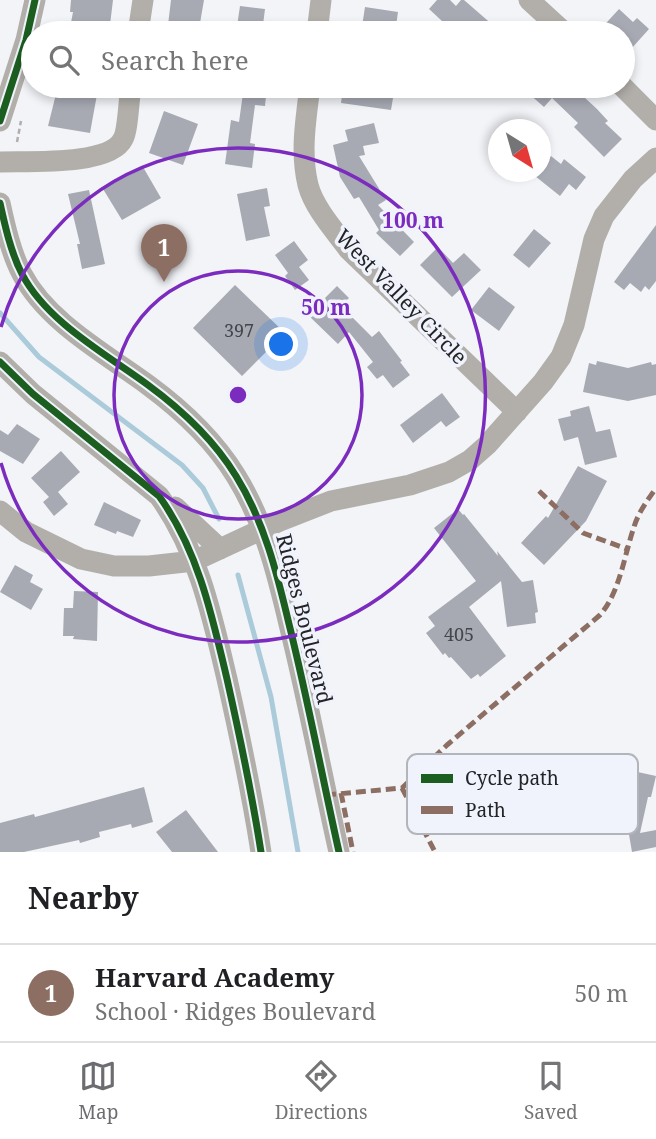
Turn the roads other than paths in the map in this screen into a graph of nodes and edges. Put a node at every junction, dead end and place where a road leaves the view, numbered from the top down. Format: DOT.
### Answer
graph roads {
  1 [pos="35,0"];
  2 [pos="143,0"];
  3 [pos="321,0"];
  4 [pos="529,0"];
  5 [pos="30,21"];
  6 [pos="140,21"];
  7 [pos="318,21"];
  8 [pos="552,21"];
  9 [pos="21,56"];
  10 [pos="129,98"];
  11 [pos="308,98"];
  12 [pos="634,98"];
  13 [pos="656,120"];
  14 [pos="0,121"];
  15 [pos="656,158"];
  16 [pos="0,162"];
  17 [pos="0,203"];
  18 [pos="0,362"];
  19 [pos="517,412"];
  20 [pos="159,496"];
  21 [pos="0,511"];
  22 [pos="263,529"];
  23 [pos="220,549"];
  24 [pos="194,561"];
  25 [pos="261,852"];
  26 [pos="339,852"];
  1 -- 5 [label="street"];
  2 -- 6 [label="street"];
  3 -- 7 [label="street"];
  4 -- 8 [label="street"];
  9 -- 14 [label="street"];
  10 -- 16 [label="street"];
  11 -- 19 [label="street, West Valley Circle"];
  12 -- 13 [label="street"];
  15 -- 19 [label="street"];
  17 -- 22 [label="street, Ridges Boulevard"];
  18 -- 20 [label="street"];
  19 -- 22 [label="street"];
  20 -- 23 [label="street"];
  20 -- 24 [label="street"];
  21 -- 24 [label="street"];
  22 -- 23 [label="street"];
  22 -- 26 [label="street, Ridges Boulevard"];
  23 -- 24 [label="street"];
  24 -- 25 [label="street"];
}
